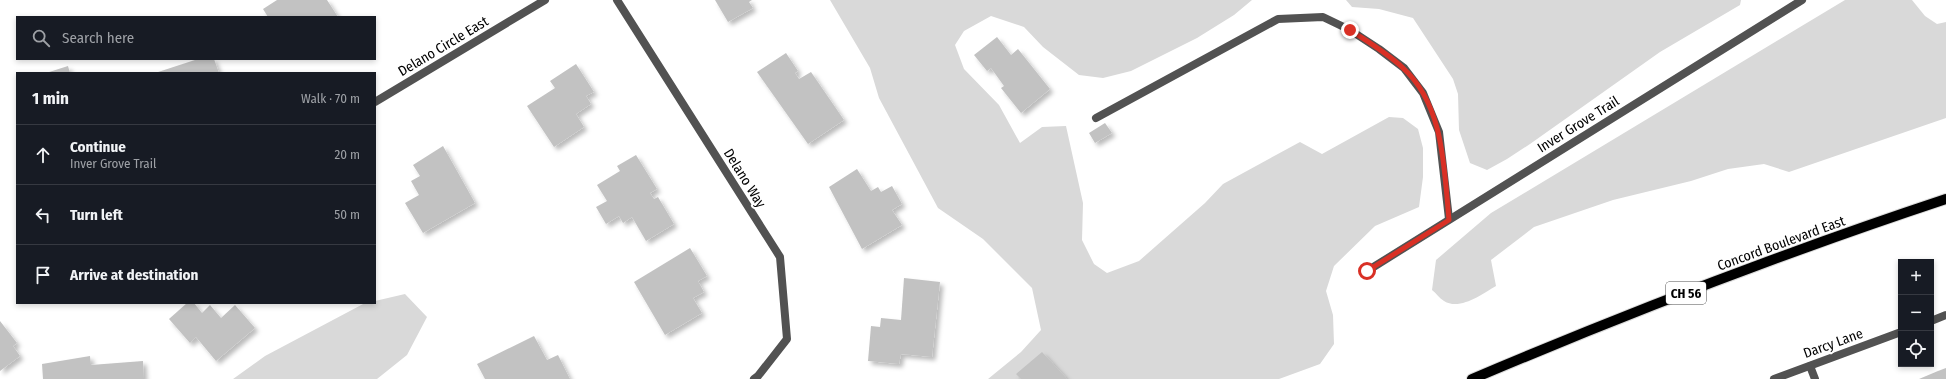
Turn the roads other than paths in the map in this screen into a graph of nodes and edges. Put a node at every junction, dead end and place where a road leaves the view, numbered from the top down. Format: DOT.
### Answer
graph roads {
  1 [pos="545,0"];
  2 [pos="617,0"];
  3 [pos="1802,0"];
  4 [pos="376,101"];
  5 [pos="1096,118"];
  6 [pos="1946,199"];
  7 [pos="1449,220"];
  8 [pos="1367,271"];
  9 [pos="1946,315"];
  10 [pos="1934,320"];
  11 [pos="1898,333"];
  12 [pos="1810,366"];
  13 [pos="754,379"];
  14 [pos="1472,379"];
  15 [pos="1774,379"];
  16 [pos="1815,379"];
  1 -- 4 [label="street, Delano Circle East"];
  2 -- 13 [label="street, Delano Way"];
  3 -- 7 [label="street, Inver Grove Trail"];
  5 -- 7 [label="street"];
  6 -- 14 [label="main road, Concord Boulevard East / CH 56"];
  7 -- 8 [label="street, Inver Grove Trail"];
  9 -- 10 [label="street"];
  11 -- 12 [label="street, Darcy Lane"];
  12 -- 15 [label="street, Darcy Lane"];
  12 -- 16 [label="street"];
}
